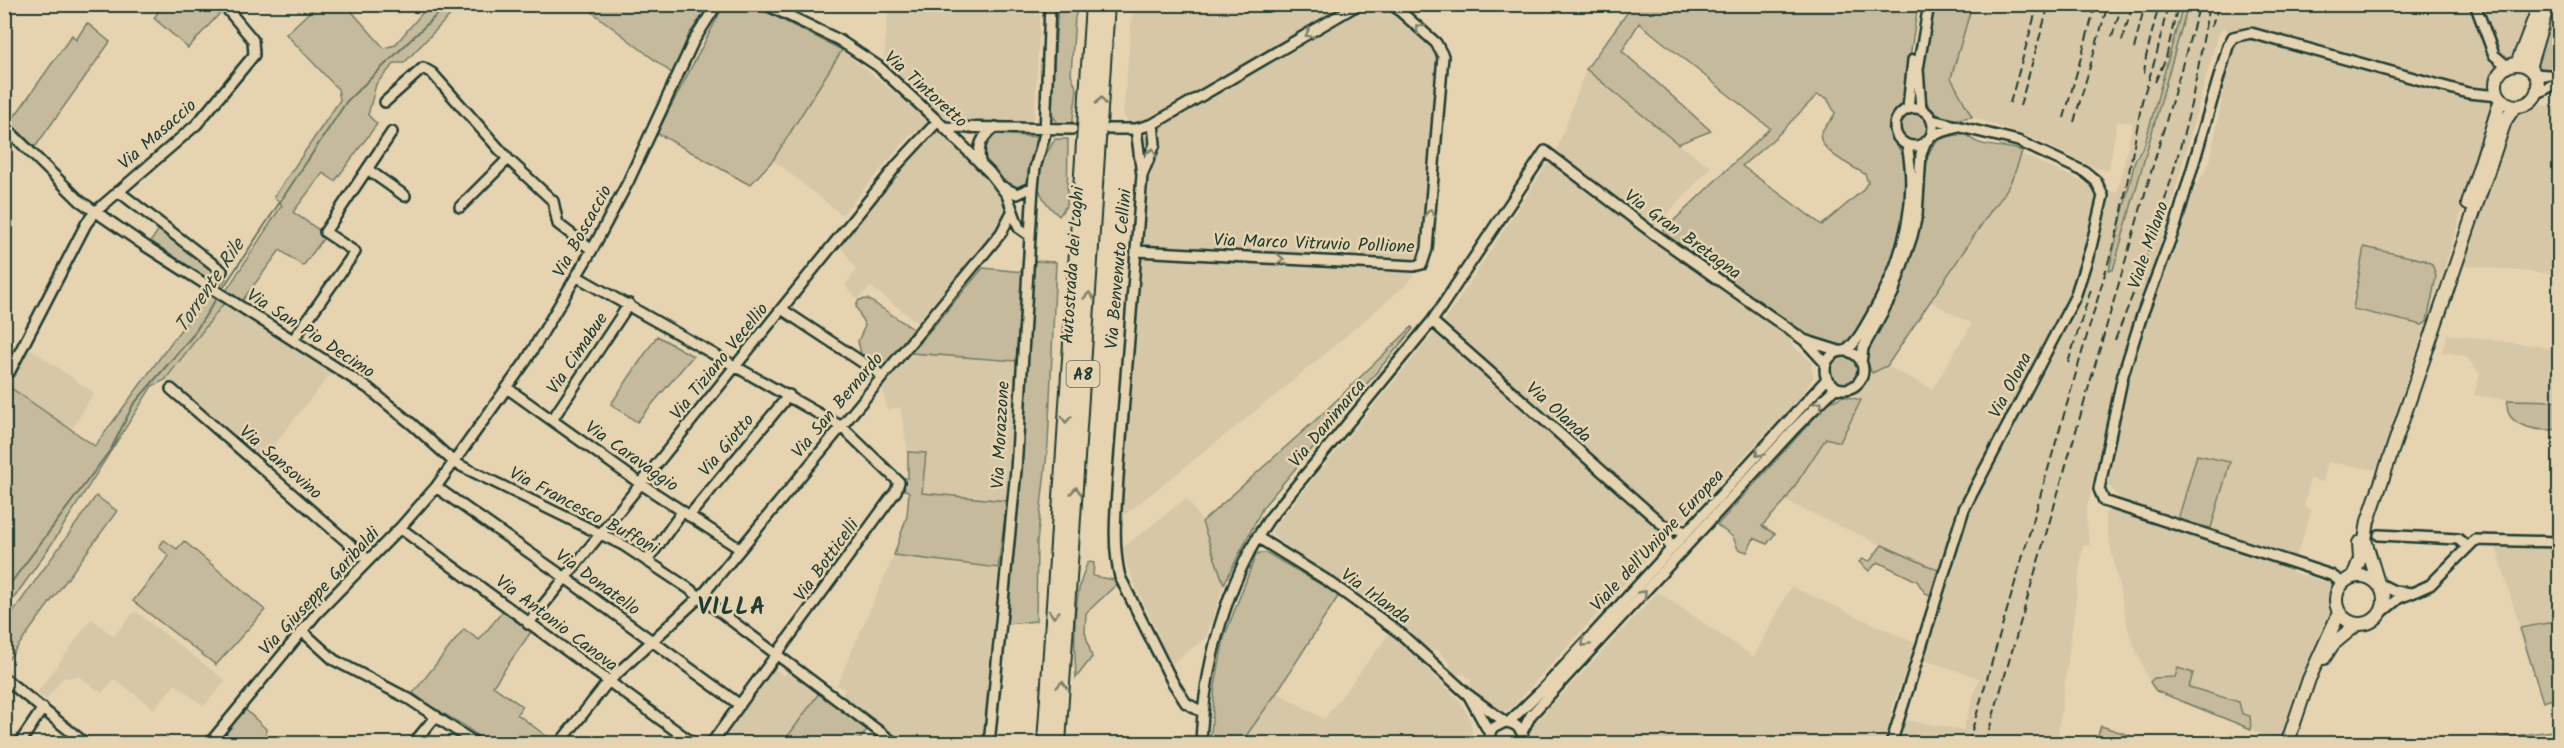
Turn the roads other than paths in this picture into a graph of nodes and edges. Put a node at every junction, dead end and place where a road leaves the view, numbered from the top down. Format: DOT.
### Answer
graph roads {
  1 [pos="223,4"];
  2 [pos="717,4"];
  3 [pos="765,4"];
  4 [pos="1050,4"];
  5 [pos="1093,4"];
  6 [pos="1107,4"];
  7 [pos="1359,4"];
  8 [pos="1392,4"];
  9 [pos="1922,4"];
  10 [pos="1929,4"];
  11 [pos="2475,4"];
  12 [pos="2540,4"];
  13 [pos="2548,4"];
  14 [pos="2522,68"];
  15 [pos="2559,76"];
  16 [pos="2559,81"];
  17 [pos="2536,94"];
  18 [pos="2500,98"];
  19 [pos="1045,100"];
  20 [pos="385,102"];
  21 [pos="2515,106"];
  22 [pos="1908,108"];
  23 [pos="1921,109"];
  24 [pos="1932,120"];
  25 [pos="941,124"];
  26 [pos="1154,124"];
  27 [pos="4,126"];
  28 [pos="1960,127"];
  29 [pos="996,128"];
  30 [pos="1028,128"];
  31 [pos="1045,129"];
  32 [pos="1108,129"];
  33 [pos="1136,129"];
  34 [pos="392,132"];
  35 [pos="1932,135"];
  36 [pos="1925,143"];
  37 [pos="1043,144"];
  38 [pos="1907,145"];
  39 [pos="1545,151"];
  40 [pos="508,159"];
  41 [pos="980,162"];
  42 [pos="367,169"];
  43 [pos="1142,175"];
  44 [pos="1001,186"];
  45 [pos="1033,187"];
  46 [pos="118,190"];
  47 [pos="405,196"];
  48 [pos="460,207"];
  49 [pos="95,212"];
  50 [pos="1012,212"];
  51 [pos="1019,228"];
  52 [pos="1001,233"];
  53 [pos="1029,236"];
  54 [pos="592,250"];
  55 [pos="1137,251"];
  56 [pos="222,271"];
  57 [pos="576,276"];
  58 [pos="629,304"];
  59 [pos="783,310"];
  60 [pos="1432,321"];
  61 [pos="293,340"];
  62 [pos="1804,340"];
  63 [pos="1842,351"];
  64 [pos="1861,363"];
  65 [pos="1826,364"];
  66 [pos="734,367"];
  67 [pos="7,369"];
  68 [pos="883,376"];
  69 [pos="1827,379"];
  70 [pos="1836,387"];
  71 [pos="171,388"];
  72 [pos="507,388"];
  73 [pos="789,395"];
  74 [pos="552,420"];
  75 [pos="842,427"];
  76 [pos="454,463"];
  77 [pos="641,484"];
  78 [pos="436,488"];
  79 [pos="686,514"];
  80 [pos="1665,527"];
  81 [pos="400,528"];
  82 [pos="1687,532"];
  83 [pos="600,533"];
  84 [pos="2379,535"];
  85 [pos="1257,537"];
  86 [pos="2559,542"];
  87 [pos="2466,547"];
  88 [pos="740,549"];
  89 [pos="1671,550"];
  90 [pos="369,560"];
  91 [pos="647,561"];
  92 [pos="564,577"];
  93 [pos="2345,583"];
  94 [pos="2378,583"];
  95 [pos="2412,593"];
  96 [pos="700,598"];
  97 [pos="2382,612"];
  98 [pos="2340,613"];
  99 [pos="528,624"];
  100 [pos="2356,625"];
  101 [pos="302,631"];
  102 [pos="653,642"];
  103 [pos="776,656"];
  104 [pos="4,678"];
  105 [pos="608,682"];
  106 [pos="1467,694"];
  107 [pos="740,705"];
  108 [pos="43,708"];
  109 [pos="1202,712"];
  110 [pos="436,716"];
  111 [pos="1507,722"];
  112 [pos="1489,732"];
  113 [pos="1524,740"];
  114 [pos="83,742"];
  115 [pos="19,744"];
  116 [pos="209,744"];
  117 [pos="413,744"];
  118 [pos="477,744"];
  119 [pos="559,744"];
  120 [pos="694,744"];
  121 [pos="711,744"];
  122 [pos="896,744"];
  123 [pos="988,744"];
  124 [pos="1045,744"];
  125 [pos="1058,744"];
  126 [pos="1201,744"];
  127 [pos="1488,744"];
  128 [pos="1891,744"];
  129 [pos="2287,744"];
  130 [pos="2293,744"];
  1 -- 46 [label="street, Via Masaccio"];
  2 -- 54 [label="street, Via Boscaccio"];
  3 -- 25 [label="street, Via Tintoretto"];
  4 -- 19 [label="street, Via Morazzone"];
  5 -- 124 [label="highway, Autostrada dei Laghi / A8, one-way"];
  125 -- 6 [label="highway, Autostrada dei Laghi / A8, one-way"];
  7 -- 26 [label="street, one-way"];
  55 -- 8 [label="street, Via Marco Vitruvio Pollione, one-way"];
  9 -- 22 [label="street"];
  10 -- 23 [label="street"];
  11 -- 14 [label="street"];
  12 -- 14 [label="main road"];
  13 -- 14 [label="main road"];
  14 -- 15 [label="street"];
  14 -- 17 [label="main road"];
  14 -- 18 [label="main road"];
  16 -- 17 [label="street"];
  17 -- 21 [label="main road"];
  18 -- 21 [label="main road"];
  18 -- 93 [label="main road"];
  18 -- 93 [label="street, Viale Milano"];
  19 -- 30 [label="street"];
  19 -- 31 [label="street, Via Morazzone"];
  20 -- 40 [label="street"];
  21 -- 94 [label="main road"];
  22 -- 23 [label="street"];
  22 -- 38 [label="street"];
  23 -- 24 [label="street"];
  24 -- 28 [label="street, Via Olona"];
  24 -- 35 [label="street"];
  25 -- 29 [label="street"];
  25 -- 41 [label="street, Via Tintoretto"];
  25 -- 59 [label="street, Via Tiziano Vecellio"];
  26 -- 33 [label="street"];
  43 -- 26 [label="street, Via Benvenuto Cellini, one-way"];
  27 -- 49 [label="street, Via San Pio Decimo"];
  28 -- 35 [label="street, Via Olona"];
  28 -- 128 [label="street, Via Olona"];
  29 -- 30 [label="street"];
  29 -- 41 [label="street"];
  30 -- 31 [label="street"];
  31 -- 37 [label="street, Via Morazzone"];
  31 -- 37 [label="street"];
  32 -- 33 [label="street"];
  33 -- 43 [label="street, Via Benvenuto Cellini"];
  34 -- 42 [label="street"];
  35 -- 36 [label="street"];
  36 -- 38 [label="street"];
  36 -- 64 [label="street, Viale dell'Unione Europea"];
  37 -- 45 [label="street, Via Morazzone"];
  38 -- 63 [label="street"];
  39 -- 60 [label="street, Via Danimarca"];
  39 -- 62 [label="street, Via Gran Bretagna"];
  40 -- 48 [label="street"];
  40 -- 54 [label="street"];
  41 -- 44 [label="street, Via Tintoretto"];
  42 -- 47 [label="street"];
  42 -- 61 [label="street"];
  43 -- 55 [label="street, Via Benvenuto Cellini"];
  44 -- 45 [label="street"];
  44 -- 50 [label="street, Via Tintoretto"];
  45 -- 53 [label="street, Via Morazzone"];
  46 -- 49 [label="street, Via Masaccio"];
  46 -- 56 [label="street"];
  49 -- 61 [label="street, Via San Pio Decimo"];
  49 -- 67 [label="street, Via Masaccio"];
  50 -- 51 [label="street, Via Tintoretto"];
  50 -- 52 [label="street, Via San Bernardo"];
  51 -- 52 [label="street"];
  51 -- 53 [label="street, Via Tintoretto"];
  52 -- 68 [label="street, Via San Bernardo"];
  53 -- 123 [label="street, Via Morazzone"];
  54 -- 57 [label="street, Via Boscaccio"];
  55 -- 109 [label="street, Via Benvenuto Cellini"];
  57 -- 58 [label="street"];
  57 -- 72 [label="street, Via Boscaccio"];
  58 -- 66 [label="street"];
  58 -- 74 [label="street, Via Cimabue"];
  59 -- 66 [label="street, Via Tiziano Vecellio"];
  59 -- 68 [label="street"];
  60 -- 80 [label="street, Via Olanda"];
  60 -- 85 [label="street, Via Danimarca"];
  61 -- 76 [label="street, Via San Pio Decimo"];
  62 -- 63 [label="street, Via Gran Bretagna"];
  62 -- 65 [label="street, Via Gran Bretagna"];
  63 -- 64 [label="street"];
  63 -- 65 [label="street"];
  64 -- 70 [label="street, Viale dell'Unione Europea"];
  65 -- 69 [label="street"];
  66 -- 73 [label="street"];
  66 -- 77 [label="street, Via Tiziano Vecellio"];
  68 -- 75 [label="street, Via San Bernardo"];
  69 -- 70 [label="street"];
  69 -- 82 [label="street, Viale dell'Unione Europea, one-way"];
  113 -- 70 [label="street, Viale dell'Unione Europea, one-way"];
  71 -- 90 [label="street, Via Sansovino"];
  72 -- 74 [label="street, Via Caravaggio"];
  72 -- 76 [label="street, Via Boscaccio"];
  73 -- 75 [label="street"];
  73 -- 79 [label="street, Via Giotto"];
  74 -- 77 [label="street, Via Caravaggio"];
  75 -- 88 [label="street, Via San Bernardo"];
  75 -- 103 [label="street, Via Botticelli"];
  76 -- 78 [label="street, Via Giuseppe Garibaldi"];
  76 -- 83 [label="street, Via Francesco Buffoni"];
  77 -- 79 [label="street, Via Caravaggio"];
  77 -- 83 [label="street, Via Tiziano Vecellio"];
  78 -- 81 [label="street, Via Giuseppe Garibaldi"];
  78 -- 92 [label="street, Via Donatello"];
  79 -- 88 [label="street, Via Caravaggio"];
  79 -- 91 [label="street, Via Giotto"];
  80 -- 82 [label="street, Via Olanda"];
  80 -- 89 [label="street"];
  81 -- 90 [label="street, Via Giuseppe Garibaldi"];
  81 -- 99 [label="street, Via Antonio Canova"];
  82 -- 89 [label="street, Viale dell'Unione Europea"];
  83 -- 91 [label="street, Via Francesco Buffoni"];
  83 -- 92 [label="street, Via Tiziano Vecellio"];
  84 -- 87 [label="street"];
  85 -- 106 [label="street, Via Irlanda"];
  85 -- 109 [label="street, Via Danimarca"];
  86 -- 87 [label="street"];
  87 -- 95 [label="street"];
  88 -- 96 [label="street, Via San Bernardo"];
  89 -- 111 [label="street, Viale dell'Unione Europea, one-way"];
  90 -- 101 [label="street, Via Giuseppe Garibaldi"];
  91 -- 96 [label="street, Via Francesco Buffoni"];
  92 -- 99 [label="street, Via Tiziano Vecellio"];
  92 -- 102 [label="street, Via Donatello"];
  93 -- 94 [label="main road"];
  93 -- 98 [label="main road"];
  94 -- 95 [label="street"];
  94 -- 97 [label="main road"];
  95 -- 97 [label="street"];
  96 -- 102 [label="street, Via San Bernardo"];
  96 -- 103 [label="street, Via Francesco Buffoni"];
  97 -- 100 [label="main road"];
  98 -- 100 [label="main road"];
  98 -- 129 [label="main road"];
  99 -- 105 [label="street, Via Antonio Canova"];
  100 -- 130 [label="main road"];
  101 -- 110 [label="street"];
  101 -- 116 [label="street, Via Giuseppe Garibaldi"];
  102 -- 105 [label="street, Via San Bernardo"];
  102 -- 107 [label="street, Via Donatello"];
  103 -- 107 [label="street, Via Botticelli"];
  103 -- 122 [label="street, Via Francesco Buffoni"];
  104 -- 108 [label="street"];
  105 -- 119 [label="street, Via San Bernardo"];
  105 -- 120 [label="street, Via Antonio Canova"];
  106 -- 111 [label="street, Via Irlanda"];
  106 -- 112 [label="street, Via Irlanda"];
  107 -- 121 [label="street, Via Botticelli"];
  108 -- 114 [label="street"];
  108 -- 115 [label="street"];
  109 -- 126 [label="street, Via Danimarca"];
  110 -- 117 [label="street"];
  110 -- 118 [label="street"];
  111 -- 112 [label="street, Viale dell'Unione Europea"];
  111 -- 113 [label="street, Viale dell'Unione Europea"];
  112 -- 127 [label="street"];
}
